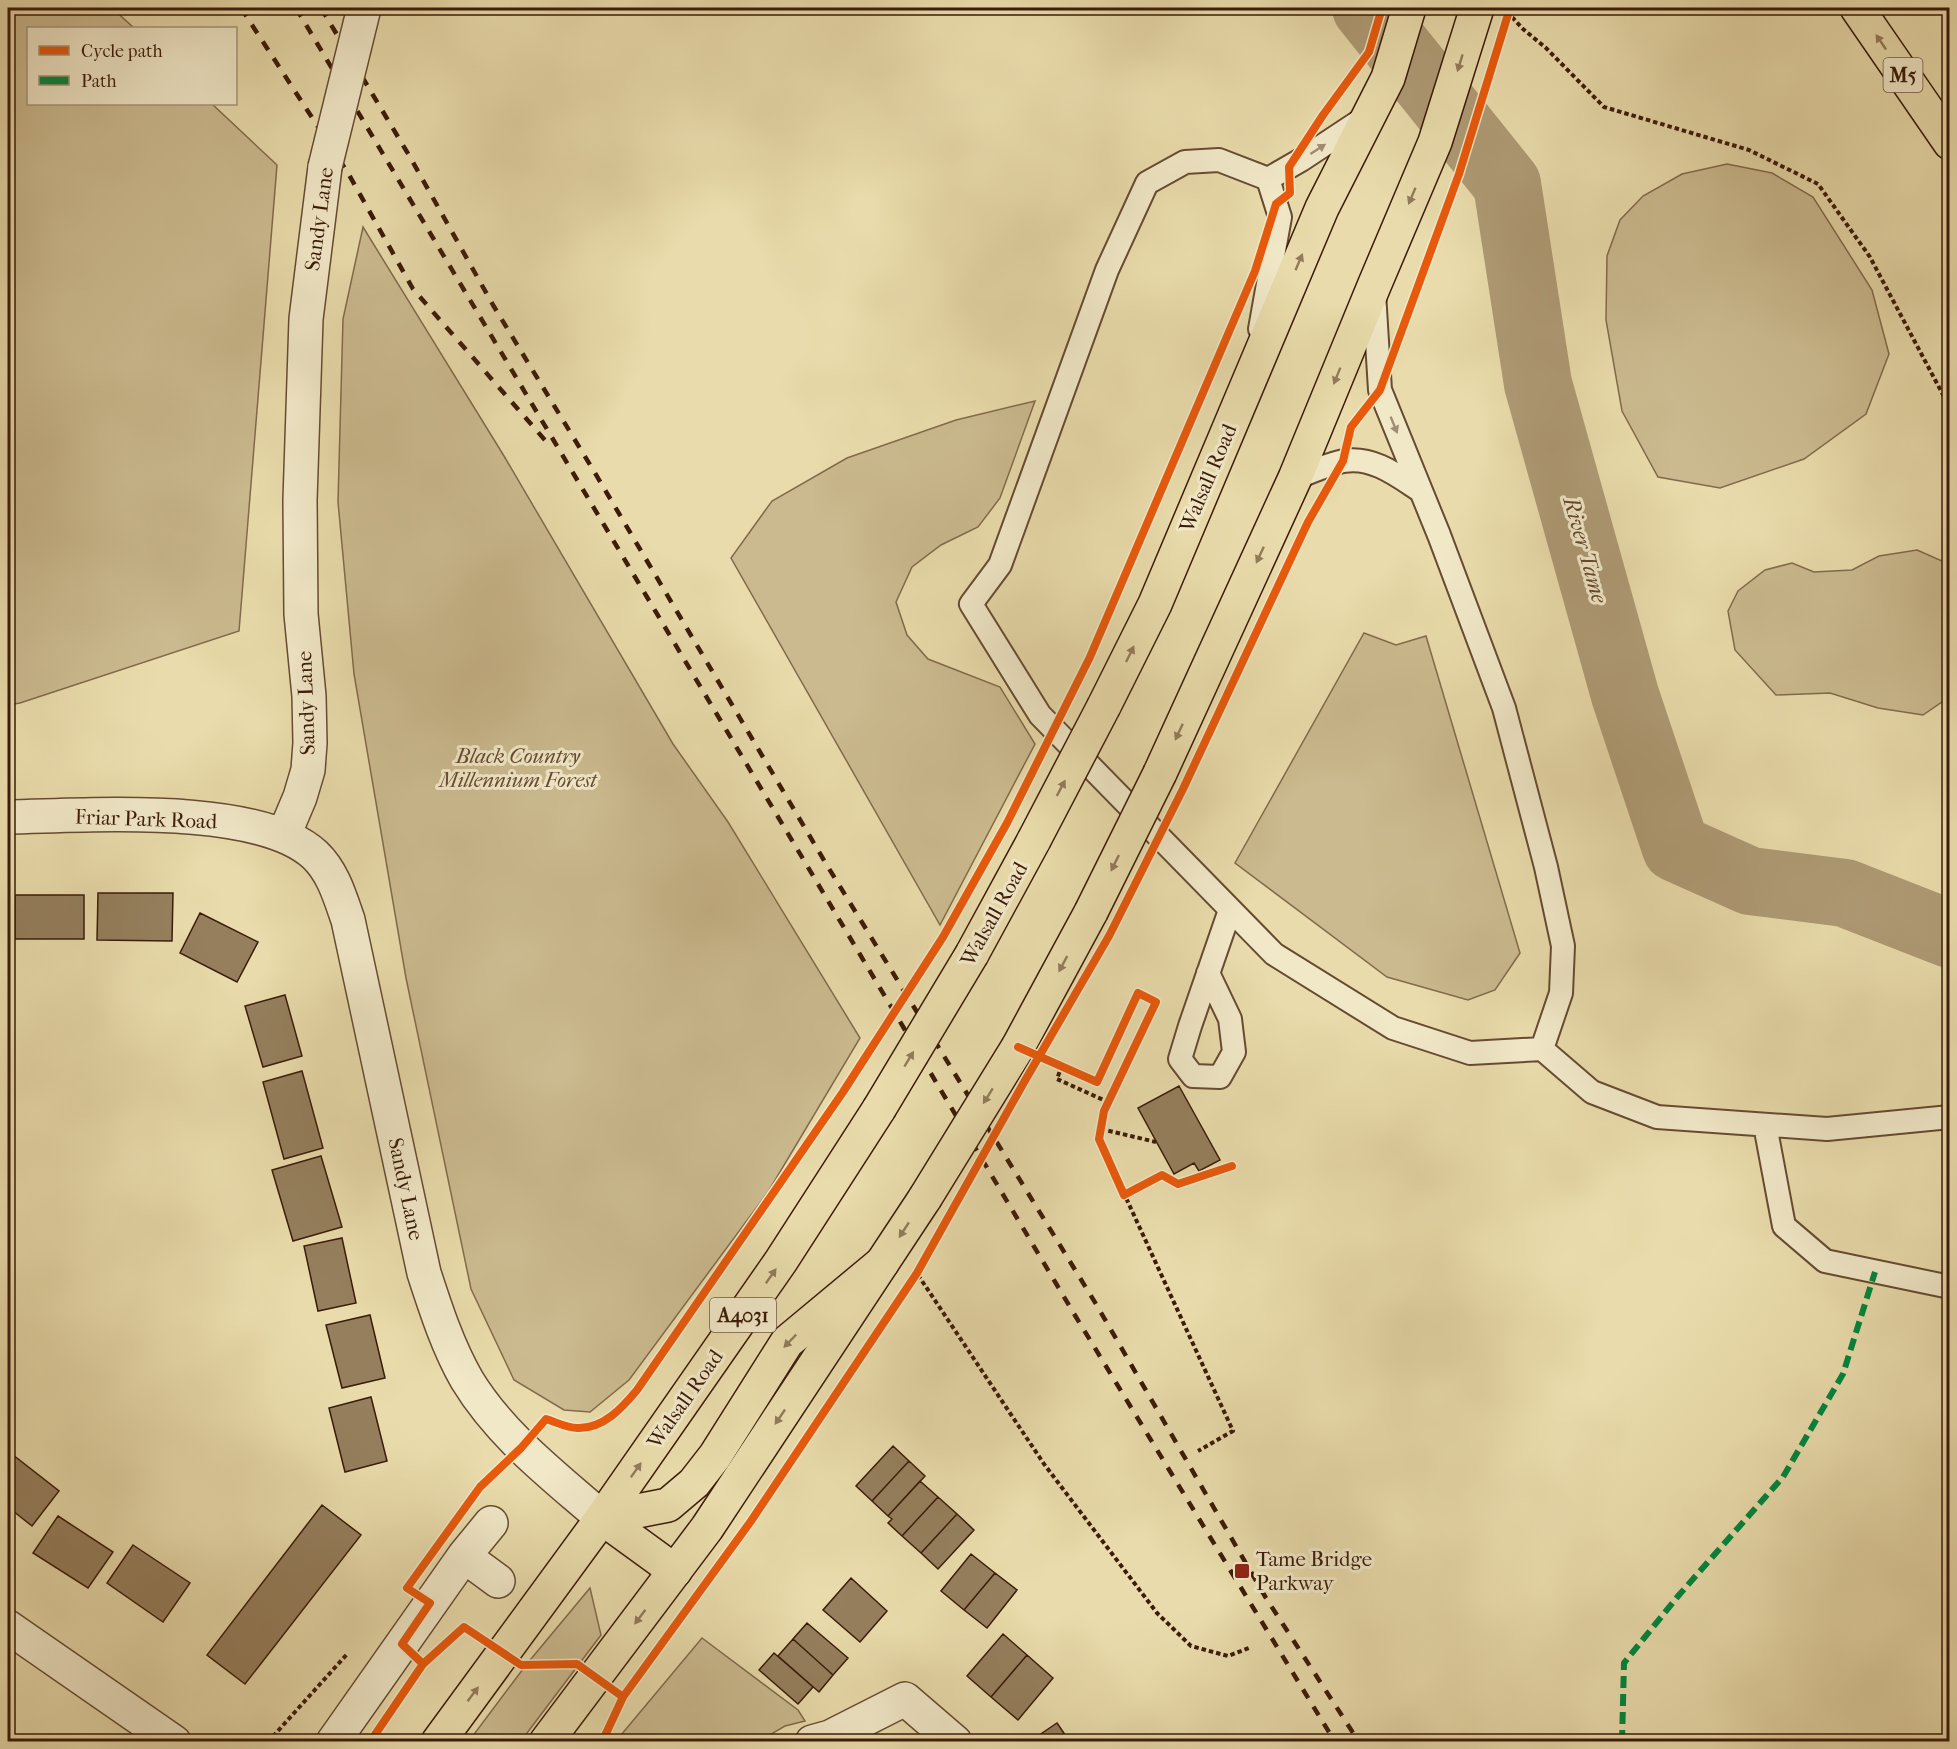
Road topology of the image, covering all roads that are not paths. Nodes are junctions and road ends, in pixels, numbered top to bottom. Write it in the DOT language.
graph roads {
  1 [pos="364,8"];
  2 [pos="1409,8"];
  3 [pos="1857,8"];
  4 [pos="1501,12"];
  5 [pos="1369,116"];
  6 [pos="1950,143"];
  7 [pos="1268,179"];
  8 [pos="1374,286"];
  9 [pos="1253,372"];
  10 [pos="1295,478"];
  11 [pos="1421,491"];
  12 [pos="8,817"];
  13 [pos="284,835"];
  14 [pos="1230,910"];
  15 [pos="1208,973"];
  16 [pos="1542,1049"];
  17 [pos="1950,1117"];
  18 [pos="1766,1125"];
  19 [pos="882,1263"];
  20 [pos="1950,1287"];
  21 [pos="602,1518"];
  22 [pos="491,1523"];
  23 [pos="464,1556"];
  24 [pos="675,1571"];
  25 [pos="498,1581"];
  26 [pos="8,1627"];
  27 [pos="174,1742"];
  28 [pos="333,1742"];
  29 [pos="438,1742"];
  30 [pos="546,1742"];
  31 [pos="812,1742"];
  32 [pos="955,1742"];
  1 -- 13 [label="street, Sandy Lane, bridge"];
  2 -- 5 [label="main road, Walsall Road / A4031"];
  6 -- 3 [label="main road, M5, one-way"];
  4 -- 8 [label="main road, one-way"];
  7 -- 5 [label="lane, one-way"];
  9 -- 5 [label="main road, Walsall Road / A4031, one-way"];
  7 -- 9 [label="lane"];
  7 -- 14 [label="lane"];
  8 -- 10 [label="main road, one-way"];
  8 -- 11 [label="lane, one-way"];
  21 -- 9 [label="main road, Walsall Road / A4031, one-way, bridge"];
  10 -- 11 [label="lane"];
  10 -- 19 [label="main road, one-way, bridge"];
  11 -- 16 [label="lane"];
  12 -- 13 [label="street, Friar Park Road"];
  13 -- 21 [label="street, Sandy Lane"];
  14 -- 15 [label="lane"];
  14 -- 16 [label="lane"];
  16 -- 18 [label="lane"];
  17 -- 18 [label="lane"];
  18 -- 20 [label="lane"];
  19 -- 21 [label="main road, one-way"];
  19 -- 24 [label="main road, one-way"];
  21 -- 24 [label="main road"];
  29 -- 21 [label="main road, Walsall Road / A4031, one-way"];
  22 -- 23 [label="street"];
  23 -- 25 [label="street"];
  23 -- 28 [label="street"];
  24 -- 30 [label="main road, one-way"];
  26 -- 27 [label="street"];
  31 -- 32 [label="street"];
}
